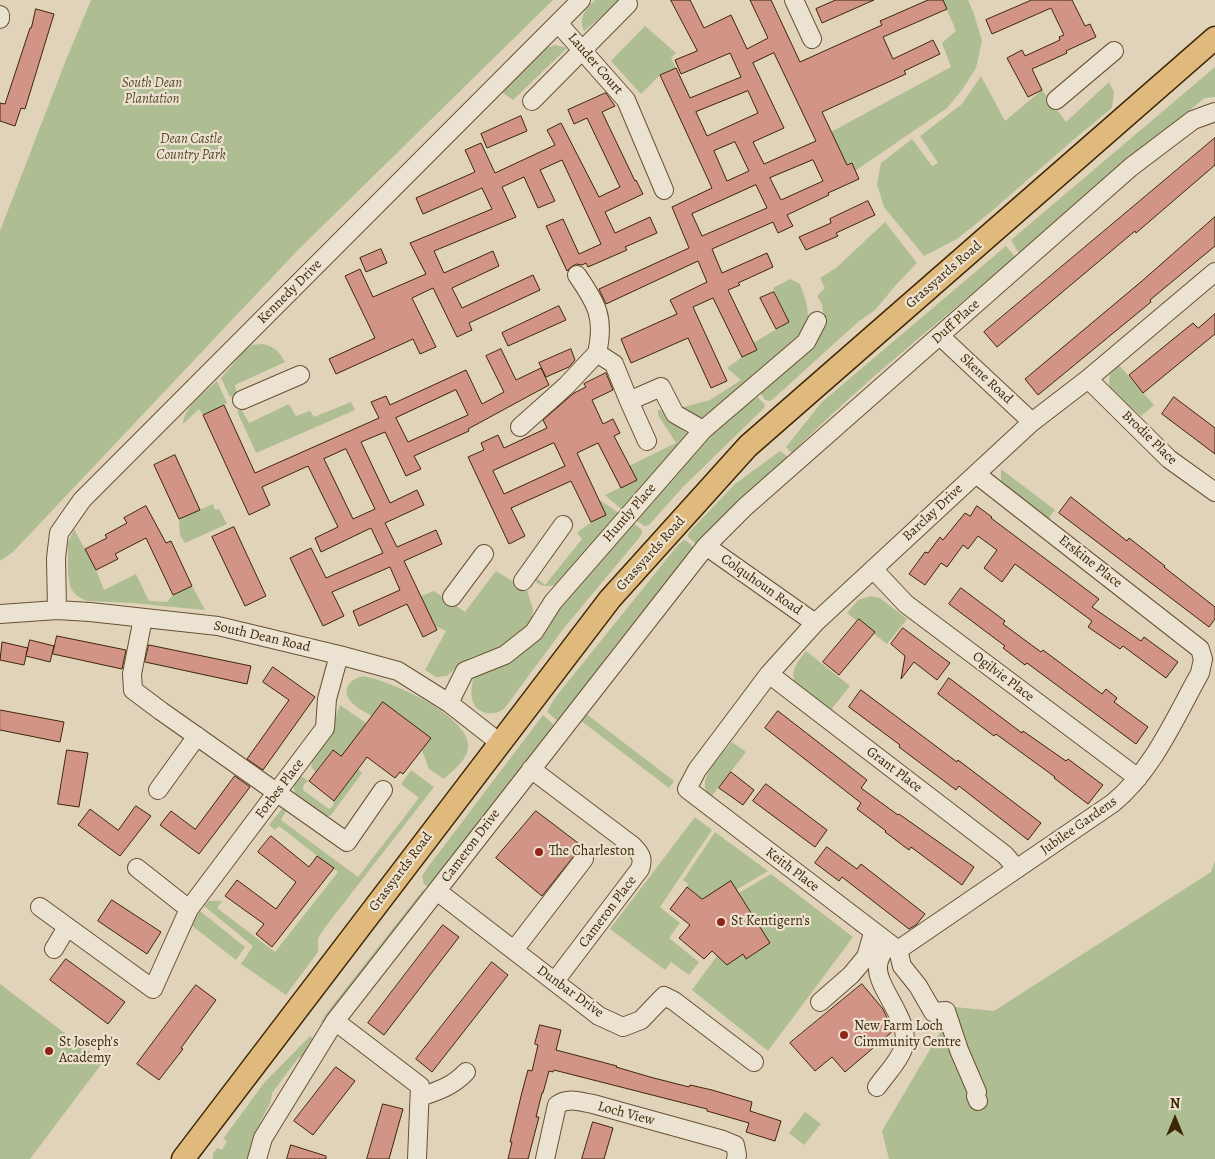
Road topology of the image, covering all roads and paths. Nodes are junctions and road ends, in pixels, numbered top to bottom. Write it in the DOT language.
graph roads {
  1 [pos="581,0"];
  2 [pos="794,0"];
  3 [pos="628,4"];
  4 [pos="558,23"];
  5 [pos="1215,38"];
  6 [pos="812,39"];
  7 [pos="583,51"];
  8 [pos="1114,51"];
  9 [pos="1056,100"];
  10 [pos="532,101"];
  11 [pos="1215,112"];
  12 [pos="664,190"];
  13 [pos="1215,272"];
  14 [pos="577,275"];
  15 [pos="817,320"];
  16 [pos="940,336"];
  17 [pos="597,353"];
  18 [pos="300,375"];
  19 [pos="1088,379"];
  20 [pos="242,400"];
  21 [pos="629,402"];
  22 [pos="1032,422"];
  23 [pos="520,427"];
  24 [pos="703,430"];
  25 [pos="647,441"];
  26 [pos="976,474"];
  27 [pos="1215,492"];
  28 [pos="563,525"];
  29 [pos="706,546"];
  30 [pos="484,554"];
  31 [pos="873,569"];
  32 [pos="523,581"];
  33 [pos="452,597"];
  34 [pos="57,610"];
  35 [pos="0,614"];
  36 [pos="143,618"];
  37 [pos="815,623"];
  38 [pos="1202,652"];
  39 [pos="339,655"];
  40 [pos="769,674"];
  41 [pos="449,703"];
  42 [pos="197,736"];
  43 [pos="500,743"];
  44 [pos="531,769"];
  45 [pos="1138,778"];
  46 [pos="158,790"];
  47 [pos="383,790"];
  48 [pos="687,790"];
  49 [pos="278,792"];
  50 [pos="584,859"];
  51 [pos="137,868"];
  52 [pos="1017,869"];
  53 [pos="437,891"];
  54 [pos="40,907"];
  55 [pos="189,909"];
  56 [pos="67,927"];
  57 [pos="873,933"];
  58 [pos="893,947"];
  59 [pos="54,949"];
  60 [pos="514,950"];
  61 [pos="555,982"];
  62 [pos="820,1002"];
  63 [pos="335,1021"];
  64 [pos="754,1062"];
  65 [pos="466,1072"];
  66 [pos="877,1087"];
  67 [pos="420,1097"];
  68 [pos="978,1101"];
  69 [pos="185,1158"];
  70 [pos="257,1159"];
  71 [pos="417,1159"];
  72 [pos="545,1159"];
  73 [pos="736,1159"];
  1 -- 4 [label="street, Kennedy Drive"];
  2 -- 6 [label="street"];
  3 -- 7 [label="street"];
  4 -- 7 [label="street, Lauder Court"];
  4 -- 34 [label="street, Kennedy Drive"];
  5 -- 43 [label="main road, Grassyards Road"];
  7 -- 10 [label="street"];
  7 -- 12 [label="street, Lauder Court"];
  8 -- 9 [label="street"];
  11 -- 16 [label="street, Duff Place"];
  13 -- 19 [label="street, Barclay Drive"];
  14 -- 17 [label="street"];
  15 -- 24 [label="street, Huntly Place"];
  16 -- 22 [label="street, Skene Road"];
  16 -- 29 [label="street, Duff Place"];
  17 -- 21 [label="street"];
  17 -- 23 [label="street"];
  18 -- 20 [label="street"];
  19 -- 22 [label="street, Barclay Drive"];
  19 -- 27 [label="street, Brodie Place"];
  21 -- 24 [label="street"];
  21 -- 25 [label="street"];
  22 -- 26 [label="street, Barclay Drive"];
  24 -- 41 [label="street, Huntly Place"];
  26 -- 31 [label="street, Barclay Drive"];
  26 -- 38 [label="street, Erskine Place"];
  28 -- 32 [label="street"];
  29 -- 37 [label="street, Colquhoun Road"];
  29 -- 44 [label="street, Cameron Drive"];
  30 -- 33 [label="street"];
  31 -- 37 [label="street, Barclay Drive"];
  31 -- 45 [label="street, Ogilvie Place"];
  34 -- 35 [label="street, South Dean Road"];
  34 -- 36 [label="street, South Dean Road"];
  36 -- 39 [label="street, South Dean Road"];
  36 -- 42 [label="street"];
  37 -- 40 [label="street, Barclay Drive"];
  38 -- 45 [label="street, Jubilee Gardens"];
  39 -- 41 [label="street, South Dean Road"];
  39 -- 49 [label="street, Forbes Place"];
  40 -- 48 [label="street, Barclay Drive"];
  40 -- 52 [label="street, Grant Place"];
  41 -- 43 [label="street, South Dean Road"];
  42 -- 46 [label="street"];
  42 -- 49 [label="street"];
  43 -- 69 [label="main road, Grassyards Road"];
  44 -- 53 [label="street, Cameron Drive"];
  44 -- 61 [label="street, Cameron Place"];
  45 -- 52 [label="street, Jubilee Gardens"];
  47 -- 49 [label="street"];
  48 -- 57 [label="street, Keith Place"];
  49 -- 55 [label="street, Forbes Place"];
  50 -- 60 [label="street"];
  51 -- 55 [label="street"];
  52 -- 58 [label="street, Jubilee Gardens"];
  53 -- 60 [label="street, Dunbar Drive"];
  53 -- 63 [label="street, Cameron Drive"];
  54 -- 56 [label="street, Forbes Place"];
  55 -- 56 [label="street, Forbes Place"];
  56 -- 59 [label="street"];
  57 -- 58 [label="street, Keith Place"];
  57 -- 62 [label="street"];
  58 -- 66 [label="street"];
  58 -- 68 [label="street"];
  60 -- 61 [label="street, Dunbar Drive"];
  61 -- 64 [label="street, Dunbar Drive"];
  63 -- 67 [label="street"];
  63 -- 70 [label="street, Cameron Drive"];
  65 -- 67 [label="street"];
  67 -- 71 [label="street"];
  72 -- 73 [label="street, Loch View"];
}
